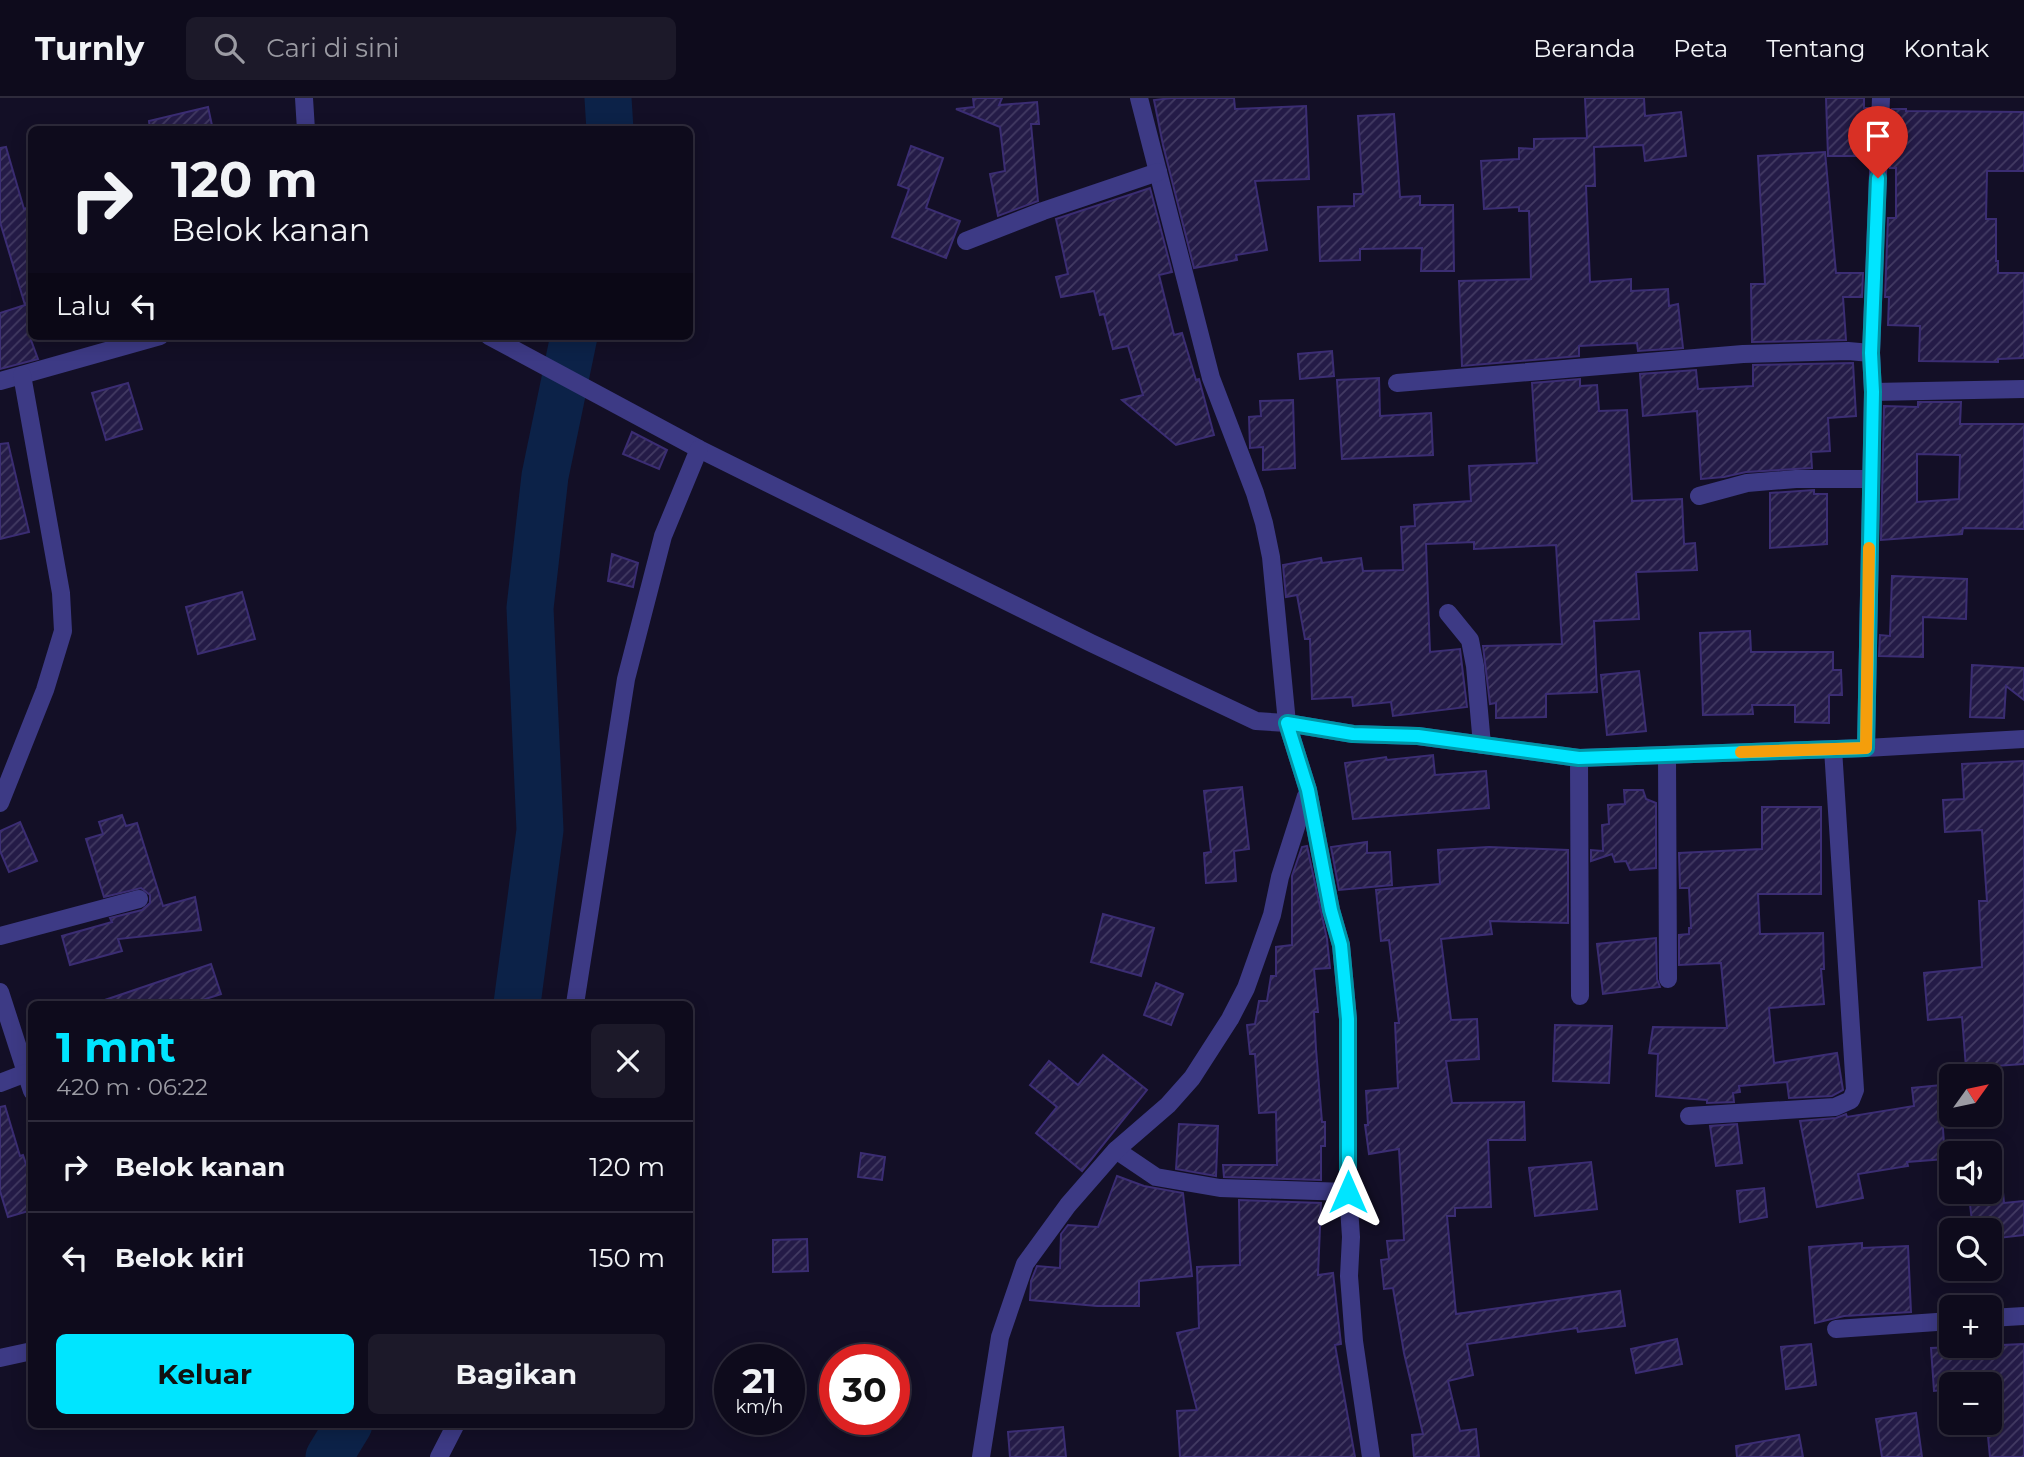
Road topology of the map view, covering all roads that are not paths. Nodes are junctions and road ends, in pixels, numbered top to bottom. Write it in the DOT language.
graph roads {
  1 [pos="304,98"];
  2 [pos="1139,98"];
  3 [pos="1881,98"];
  4 [pos="306,126"];
  5 [pos="1158,173"];
  6 [pos="966,241"];
  7 [pos="129,340"];
  8 [pos="496,340"];
  9 [pos="1871,353"];
  10 [pos="22,375"];
  11 [pos="0,381"];
  12 [pos="1397,383"];
  13 [pos="2024,389"];
  14 [pos="1873,392"];
  15 [pos="691,445"];
  16 [pos="1871,479"];
  17 [pos="1699,496"];
  18 [pos="1448,613"];
  19 [pos="1287,723"];
  20 [pos="2024,739"];
  21 [pos="1482,745"];
  22 [pos="1866,748"];
  23 [pos="1833,749"];
  24 [pos="1667,755"];
  25 [pos="1579,758"];
  26 [pos="1308,790"];
  27 [pos="0,803"];
  28 [pos="138,899"];
  29 [pos="0,936"];
  30 [pos="1668,979"];
  31 [pos="0,992"];
  32 [pos="1580,996"];
  33 [pos="575,1001"];
  34 [pos="26,1073"];
  35 [pos="28,1079"];
  36 [pos="0,1083"];
  37 [pos="1689,1116"];
  38 [pos="1116,1150"];
  39 [pos="1348,1192"];
  40 [pos="2024,1316"];
  41 [pos="2002,1317"];
  42 [pos="1939,1322"];
  43 [pos="1836,1329"];
  44 [pos="28,1352"];
  45 [pos="0,1358"];
  46 [pos="454,1428"];
  47 [pos="439,1457"];
  48 [pos="981,1457"];
  49 [pos="1371,1457"];
  1 -- 4 [label="street"];
  2 -- 5 [label="street"];
  3 -- 9 [label="street"];
  5 -- 6 [label="street"];
  5 -- 19 [label="street"];
  7 -- 10 [label="street"];
  8 -- 15 [label="street"];
  9 -- 12 [label="street"];
  9 -- 14 [label="street"];
  10 -- 11 [label="street"];
  10 -- 27 [label="street"];
  13 -- 14 [label="street"];
  14 -- 16 [label="street"];
  15 -- 19 [label="street"];
  15 -- 33 [label="street"];
  16 -- 17 [label="street"];
  16 -- 22 [label="street"];
  18 -- 21 [label="street"];
  19 -- 21 [label="street"];
  19 -- 26 [label="street"];
  20 -- 22 [label="street"];
  21 -- 25 [label="street"];
  22 -- 23 [label="street"];
  23 -- 24 [label="street"];
  23 -- 37 [label="street"];
  24 -- 25 [label="street"];
  24 -- 30 [label="street"];
  25 -- 32 [label="street"];
  26 -- 38 [label="street"];
  26 -- 39 [label="street"];
  28 -- 29 [label="street"];
  31 -- 34 [label="street"];
  34 -- 35 [label="street"];
  34 -- 36 [label="street"];
  38 -- 39 [label="street"];
  38 -- 48 [label="street"];
  39 -- 49 [label="street"];
  40 -- 41 [label="street"];
  42 -- 43 [label="street"];
  44 -- 45 [label="street"];
  46 -- 47 [label="street"];
}
